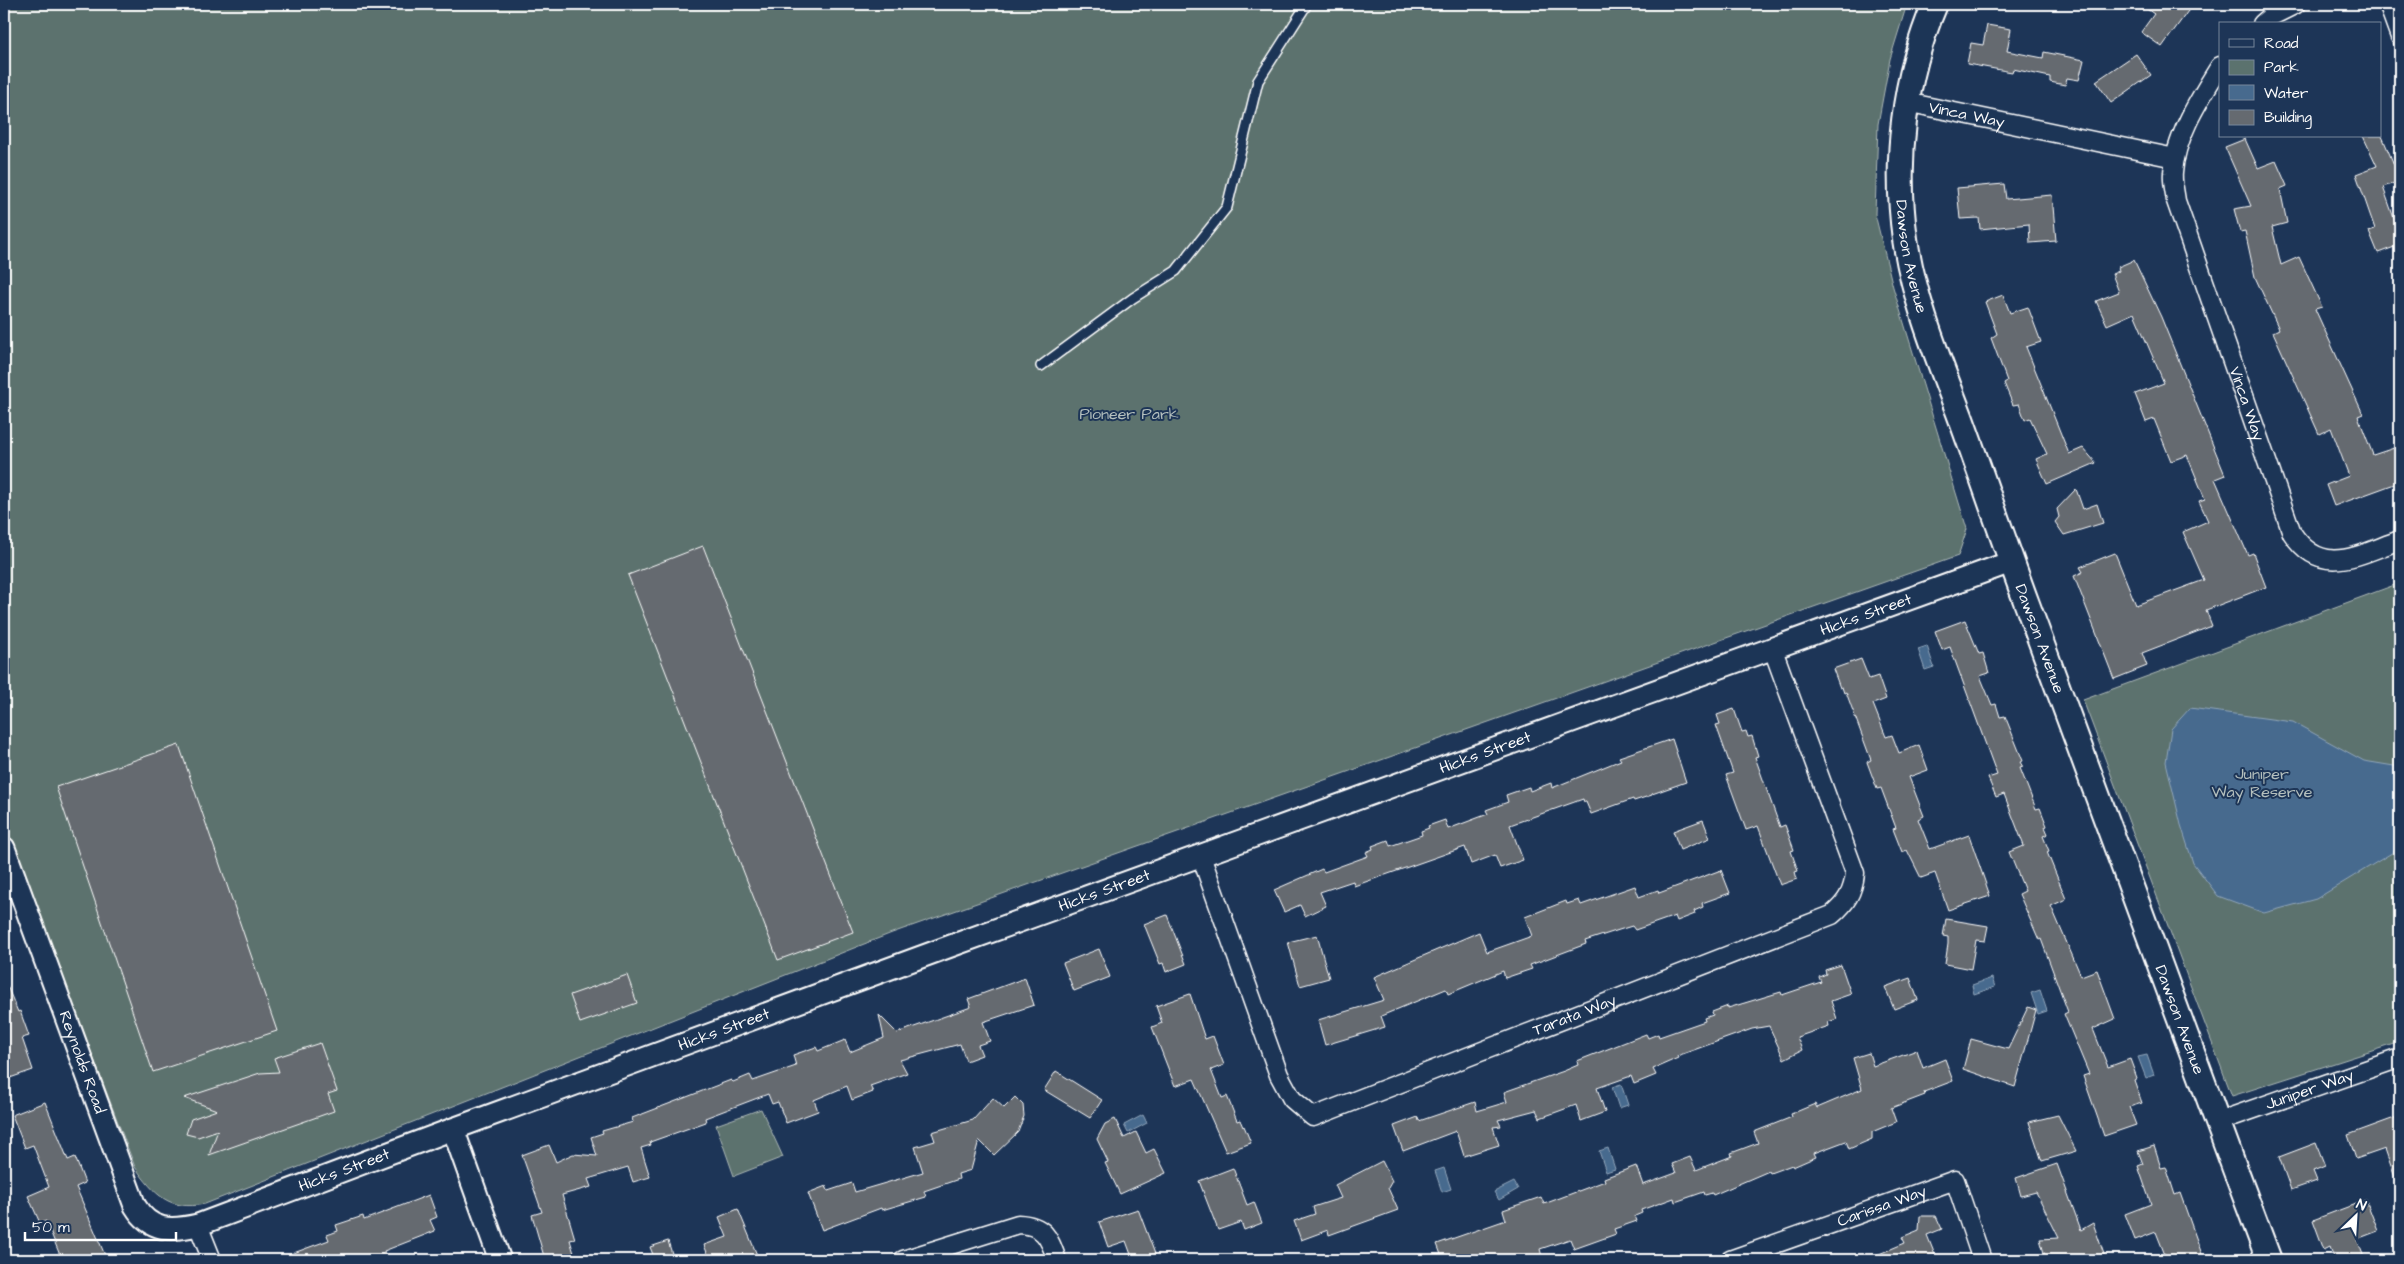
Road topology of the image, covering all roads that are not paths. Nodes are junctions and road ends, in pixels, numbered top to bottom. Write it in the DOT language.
graph roads {
  1 [pos="1307,4"];
  2 [pos="1935,4"];
  3 [pos="2296,4"];
  4 [pos="2388,4"];
  5 [pos="2264,22"];
  6 [pos="2400,36"];
  7 [pos="2219,68"];
  8 [pos="1906,102"];
  9 [pos="2175,158"];
  10 [pos="1041,366"];
  11 [pos="2400,540"];
  12 [pos="2011,562"];
  13 [pos="1772,647"];
  14 [pos="4,848"];
  15 [pos="1202,856"];
  16 [pos="2400,1058"];
  17 [pos="2217,1122"];
  18 [pos="453,1129"];
  19 [pos="198,1226"];
  20 [pos="212,1260"];
  21 [pos="500,1260"];
  22 [pos="903,1260"];
  23 [pos="1057,1260"];
  24 [pos="1730,1260"];
  25 [pos="1982,1260"];
  26 [pos="2269,1260"];
  1 -- 10 [label="lane"];
  2 -- 8 [label="main road, Dawson Avenue"];
  3 -- 5 [label="street"];
  4 -- 6 [label="street"];
  7 -- 9 [label="street, Vinca Way"];
  8 -- 9 [label="street, Vinca Way"];
  8 -- 12 [label="main road, Dawson Avenue"];
  9 -- 11 [label="street, Vinca Way"];
  12 -- 13 [label="street, Hicks Street"];
  12 -- 17 [label="main road, Dawson Avenue"];
  13 -- 15 [label="street, Hicks Street"];
  13 -- 15 [label="street, Tarata Way"];
  14 -- 19 [label="street, Reynolds Road"];
  15 -- 18 [label="street, Hicks Street"];
  16 -- 17 [label="street, Juniper Way"];
  17 -- 26 [label="main road, Dawson Avenue"];
  18 -- 19 [label="street, Hicks Street"];
  18 -- 21 [label="street"];
  19 -- 20 [label="street"];
  22 -- 23 [label="street"];
  24 -- 25 [label="street, Carissa Way"];
}
